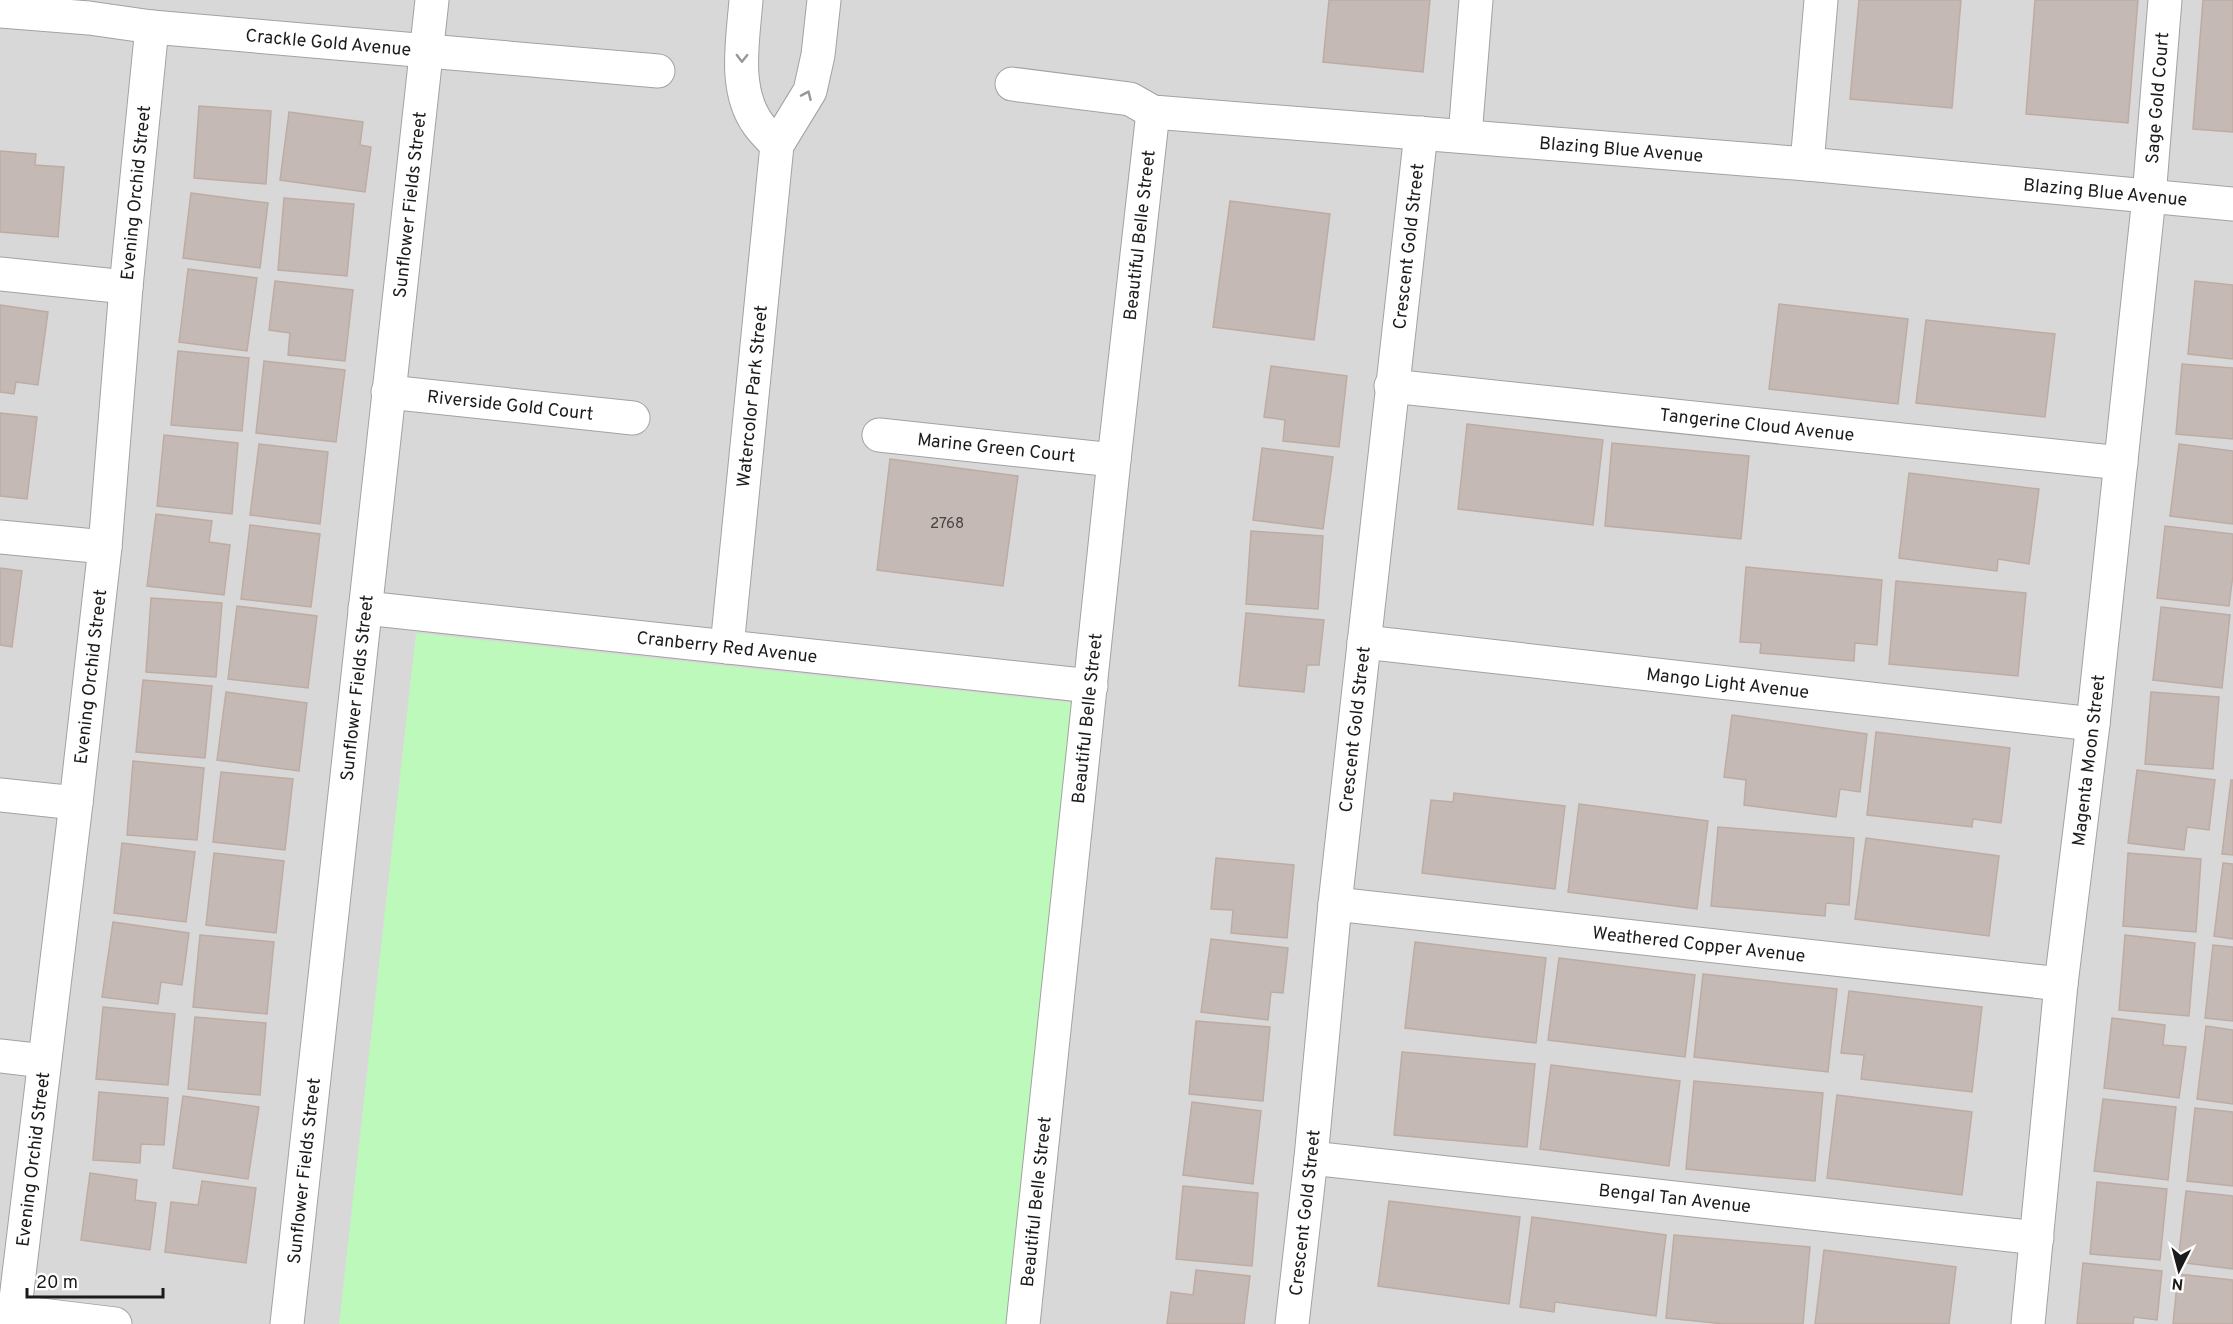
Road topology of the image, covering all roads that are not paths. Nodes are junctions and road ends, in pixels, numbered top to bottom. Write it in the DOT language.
graph roads {
  1 [pos="432,0"];
  2 [pos="746,0"];
  3 [pos="824,0"];
  4 [pos="1476,0"];
  5 [pos="1821,0"];
  6 [pos="2165,0"];
  7 [pos="90,9"];
  8 [pos="0,11"];
  9 [pos="152,27"];
  10 [pos="428,50"];
  11 [pos="658,71"];
  12 [pos="1012,84"];
  13 [pos="1153,112"];
  14 [pos="1421,133"];
  15 [pos="1465,136"];
  16 [pos="777,145"];
  17 [pos="1807,164"];
  18 [pos="2149,197"];
  19 [pos="2233,204"];
  20 [pos="0,274"];
  21 [pos="126,287"];
  22 [pos="1391,386"];
  23 [pos="388,392"];
  24 [pos="633,418"];
  25 [pos="879,435"];
  26 [pos="1114,460"];
  27 [pos="2121,463"];
  28 [pos="0,537"];
  29 [pos="105,547"];
  30 [pos="365,608"];
  31 [pos="1364,642"];
  32 [pos="727,647"];
  33 [pos="1091,686"];
  34 [pos="2092,724"];
  35 [pos="0,795"];
  36 [pos="76,803"];
  37 [pos="1335,904"];
  38 [pos="2061,984"];
  39 [pos="0,1056"];
  40 [pos="44,1061"];
  41 [pos="1311,1158"];
  42 [pos="2037,1238"];
  43 [pos="9,1315"];
  44 [pos="115,1324"];
  45 [pos="287,1324"];
  46 [pos="1023,1324"];
  47 [pos="1292,1324"];
  48 [pos="2028,1324"];
  1 -- 10 [label="street, Sunflower Fields Street"];
  2 -- 16 [label="street, one-way"];
  16 -- 3 [label="street, Watercolor Park Street, one-way"];
  4 -- 15 [label="street"];
  5 -- 17 [label="street"];
  6 -- 18 [label="street, Sage Gold Court"];
  7 -- 8 [label="street, Crackle Gold Avenue"];
  7 -- 9 [label="street, Crackle Gold Avenue"];
  9 -- 10 [label="street, Crackle Gold Avenue"];
  9 -- 21 [label="street, Evening Orchid Street"];
  10 -- 11 [label="street, Crackle Gold Avenue"];
  10 -- 23 [label="street, Sunflower Fields Street"];
  12 -- 13 [label="street, Blazing Blue Avenue"];
  13 -- 14 [label="street, Blazing Blue Avenue"];
  13 -- 26 [label="street, Beautiful Belle Street"];
  14 -- 15 [label="street, Blazing Blue Avenue"];
  14 -- 22 [label="street, Crescent Gold Street"];
  15 -- 17 [label="street, Blazing Blue Avenue"];
  16 -- 32 [label="street, Watercolor Park Street"];
  17 -- 18 [label="street, Blazing Blue Avenue"];
  18 -- 19 [label="street, Blazing Blue Avenue"];
  18 -- 27 [label="street, Magenta Moon Street"];
  20 -- 21 [label="street"];
  21 -- 29 [label="street, Evening Orchid Street"];
  22 -- 27 [label="street, Tangerine Cloud Avenue"];
  22 -- 31 [label="street, Crescent Gold Street"];
  23 -- 24 [label="street, Riverside Gold Court"];
  23 -- 30 [label="street, Sunflower Fields Street"];
  25 -- 26 [label="street, Marine Green Court"];
  26 -- 33 [label="street, Beautiful Belle Street"];
  27 -- 34 [label="street, Magenta Moon Street"];
  28 -- 29 [label="street"];
  29 -- 36 [label="street, Evening Orchid Street"];
  30 -- 32 [label="street, Cranberry Red Avenue"];
  30 -- 45 [label="street, Sunflower Fields Street"];
  31 -- 34 [label="street, Mango Light Avenue"];
  31 -- 37 [label="street, Crescent Gold Street"];
  32 -- 33 [label="street, Cranberry Red Avenue"];
  33 -- 46 [label="street, Beautiful Belle Street"];
  34 -- 38 [label="street, Magenta Moon Street"];
  35 -- 36 [label="street"];
  36 -- 40 [label="street, Evening Orchid Street"];
  37 -- 38 [label="street, Weathered Copper Avenue"];
  37 -- 41 [label="street, Crescent Gold Street"];
  38 -- 42 [label="street, Magenta Moon Street"];
  39 -- 40 [label="street"];
  40 -- 43 [label="street, Evening Orchid Street"];
  41 -- 42 [label="street, Bengal Tan Avenue"];
  41 -- 47 [label="street, Crescent Gold Street"];
  42 -- 48 [label="street, Magenta Moon Street"];
  43 -- 44 [label="street"];
}
